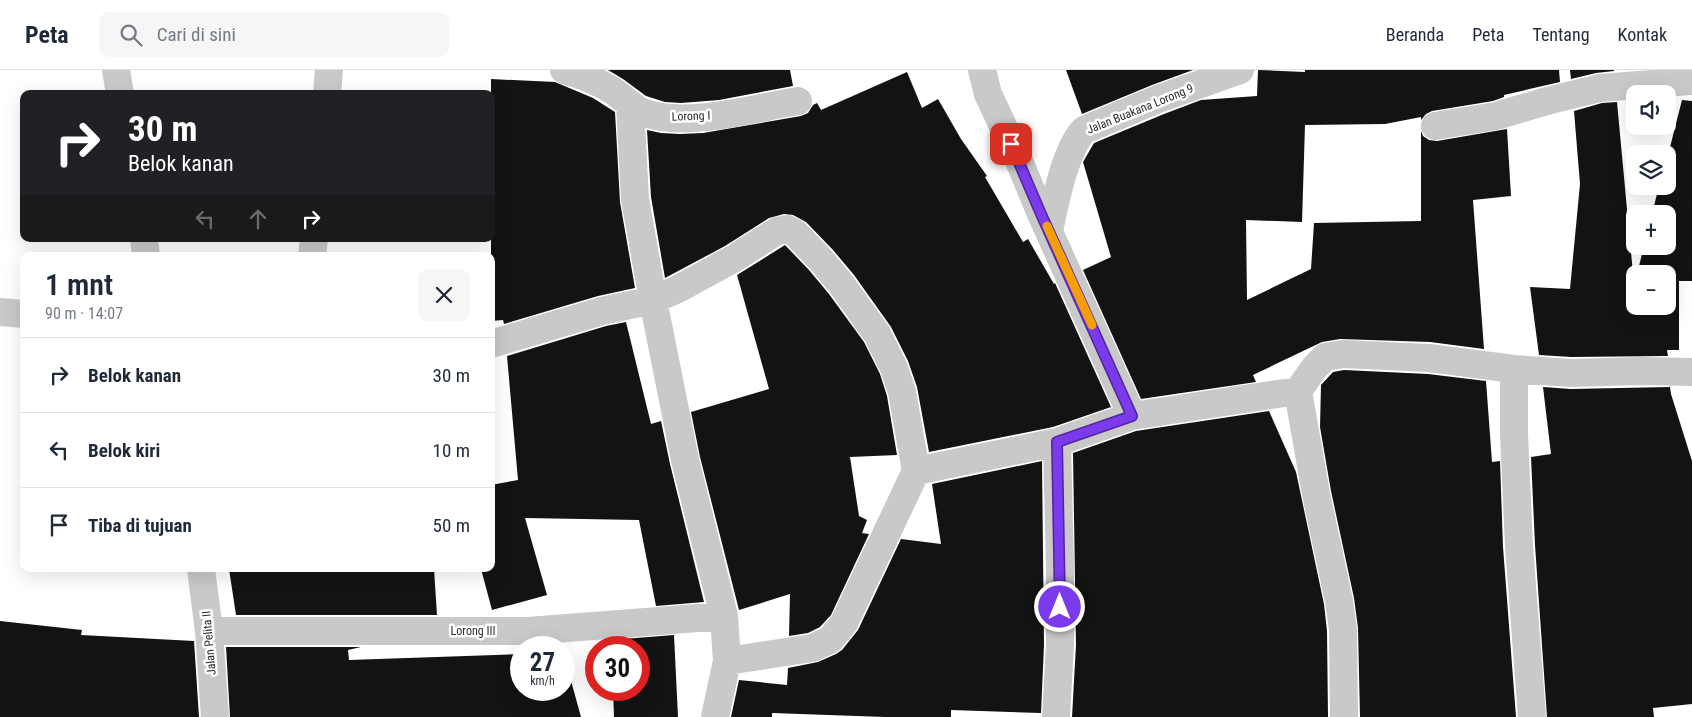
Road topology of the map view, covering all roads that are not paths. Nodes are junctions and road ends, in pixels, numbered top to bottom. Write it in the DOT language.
graph roads {
  1 [pos="116,70"];
  2 [pos="329,70"];
  3 [pos="564,70"];
  4 [pos="982,70"];
  5 [pos="1240,70"];
  6 [pos="1692,81"];
  7 [pos="119,90"];
  8 [pos="327,90"];
  9 [pos="798,101"];
  10 [pos="630,104"];
  11 [pos="1435,126"];
  12 [pos="1049,231"];
  13 [pos="653,300"];
  14 [pos="0,312"];
  15 [pos="20,314"];
  16 [pos="495,343"];
  17 [pos="1514,369"];
  18 [pos="1692,372"];
  19 [pos="1298,391"];
  20 [pos="1132,416"];
  21 [pos="1057,442"];
  22 [pos="916,471"];
  23 [pos="201,572"];
  24 [pos="724,616"];
  25 [pos="208,631"];
  26 [pos="727,662"];
  27 [pos="215,717"];
  28 [pos="715,717"];
  29 [pos="1056,717"];
  30 [pos="1344,717"];
  31 [pos="1532,717"];
  1 -- 7 [label="street"];
  2 -- 8 [label="street"];
  3 -- 10 [label="street, Lorong I"];
  4 -- 12 [label="street"];
  5 -- 12 [label="street, Jalan Buakana Lorong 9"];
  6 -- 11 [label="street"];
  9 -- 10 [label="street, Lorong I"];
  10 -- 13 [label="street"];
  12 -- 20 [label="street"];
  13 -- 16 [label="street"];
  13 -- 22 [label="street"];
  13 -- 24 [label="street"];
  14 -- 15 [label="street"];
  17 -- 18 [label="street"];
  17 -- 19 [label="street"];
  17 -- 31 [label="street"];
  19 -- 20 [label="street"];
  19 -- 30 [label="street"];
  20 -- 21 [label="street"];
  21 -- 22 [label="street"];
  21 -- 29 [label="street"];
  22 -- 26 [label="street"];
  23 -- 25 [label="street, Jalan Pelita II"];
  24 -- 25 [label="street, Lorong III"];
  24 -- 26 [label="street"];
  25 -- 27 [label="street, Jalan Pelita II"];
  26 -- 28 [label="street"];
}
